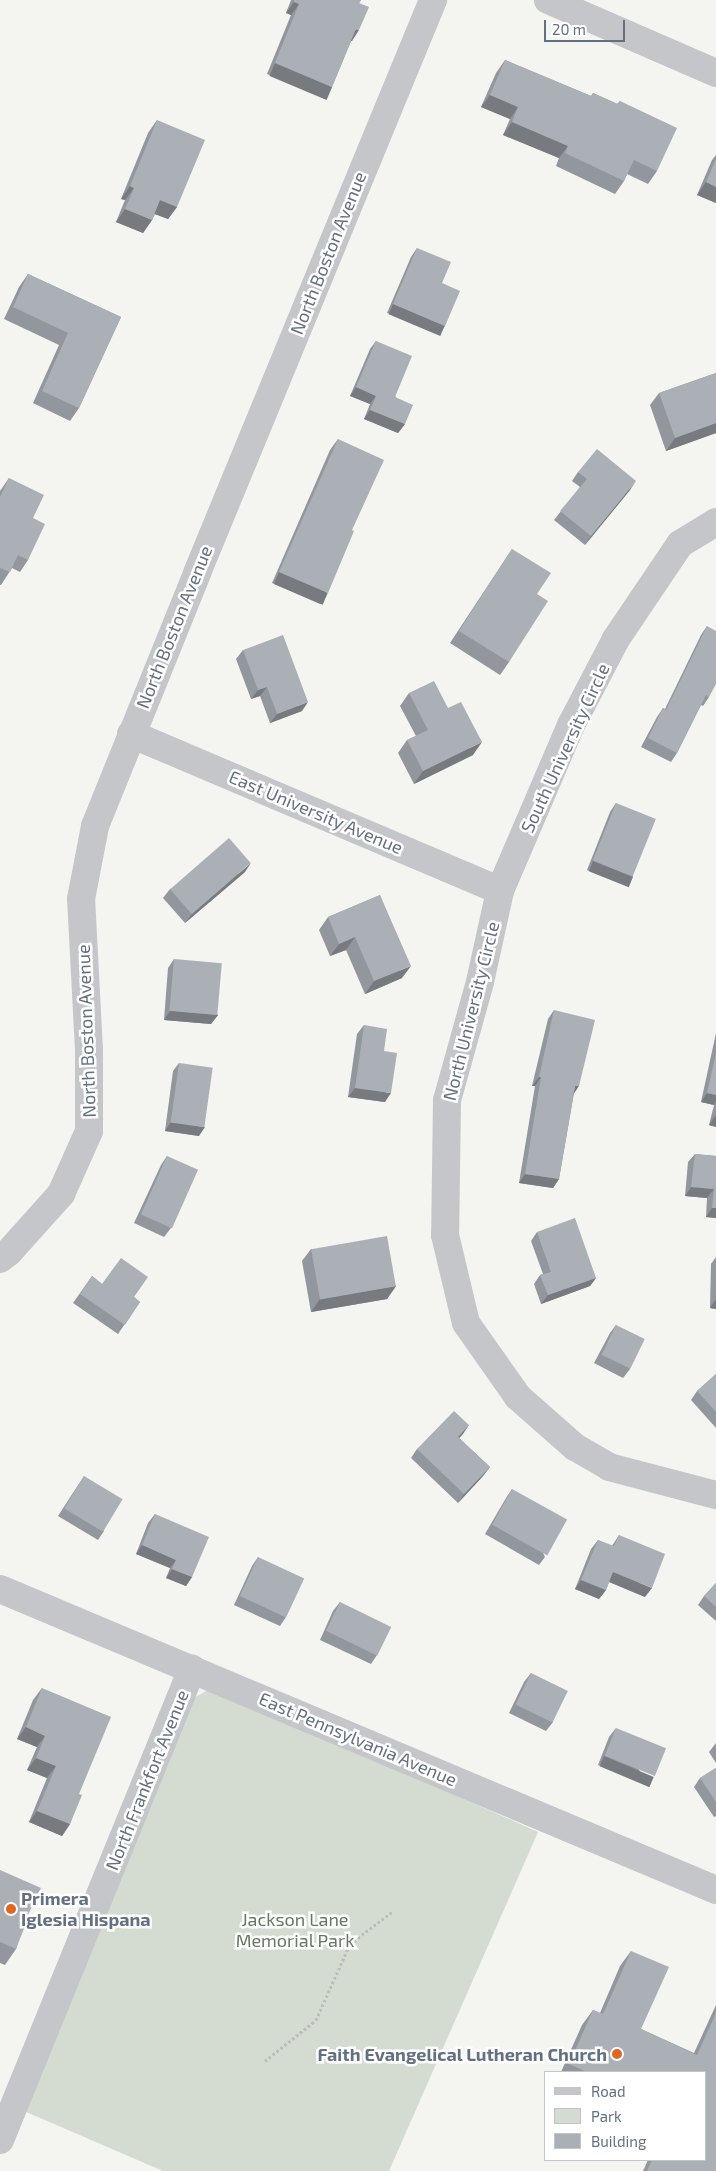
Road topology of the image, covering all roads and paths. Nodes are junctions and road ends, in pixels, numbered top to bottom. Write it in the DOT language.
graph roads {
  1 [pos="433,0"];
  2 [pos="548,0"];
  3 [pos="716,73"];
  4 [pos="716,522"];
  5 [pos="131,734"];
  6 [pos="500,891"];
  7 [pos="0,1259"];
  8 [pos="716,1495"];
  9 [pos="0,1589"];
  10 [pos="192,1669"];
  11 [pos="716,1890"];
  12 [pos="392,1912"];
  13 [pos="265,2061"];
  14 [pos="0,2140"];
  1 -- 5 [label="street, North Boston Avenue"];
  2 -- 3 [label="street"];
  4 -- 6 [label="street, South University Circle"];
  5 -- 6 [label="street, East University Avenue"];
  5 -- 7 [label="street, North Boston Avenue"];
  6 -- 8 [label="street, North University Circle"];
  9 -- 10 [label="street, East Pennsylvania Avenue"];
  10 -- 11 [label="street, East Pennsylvania Avenue"];
  10 -- 14 [label="street, North Frankfort Avenue"];
  12 -- 13 [label="path"];
}
